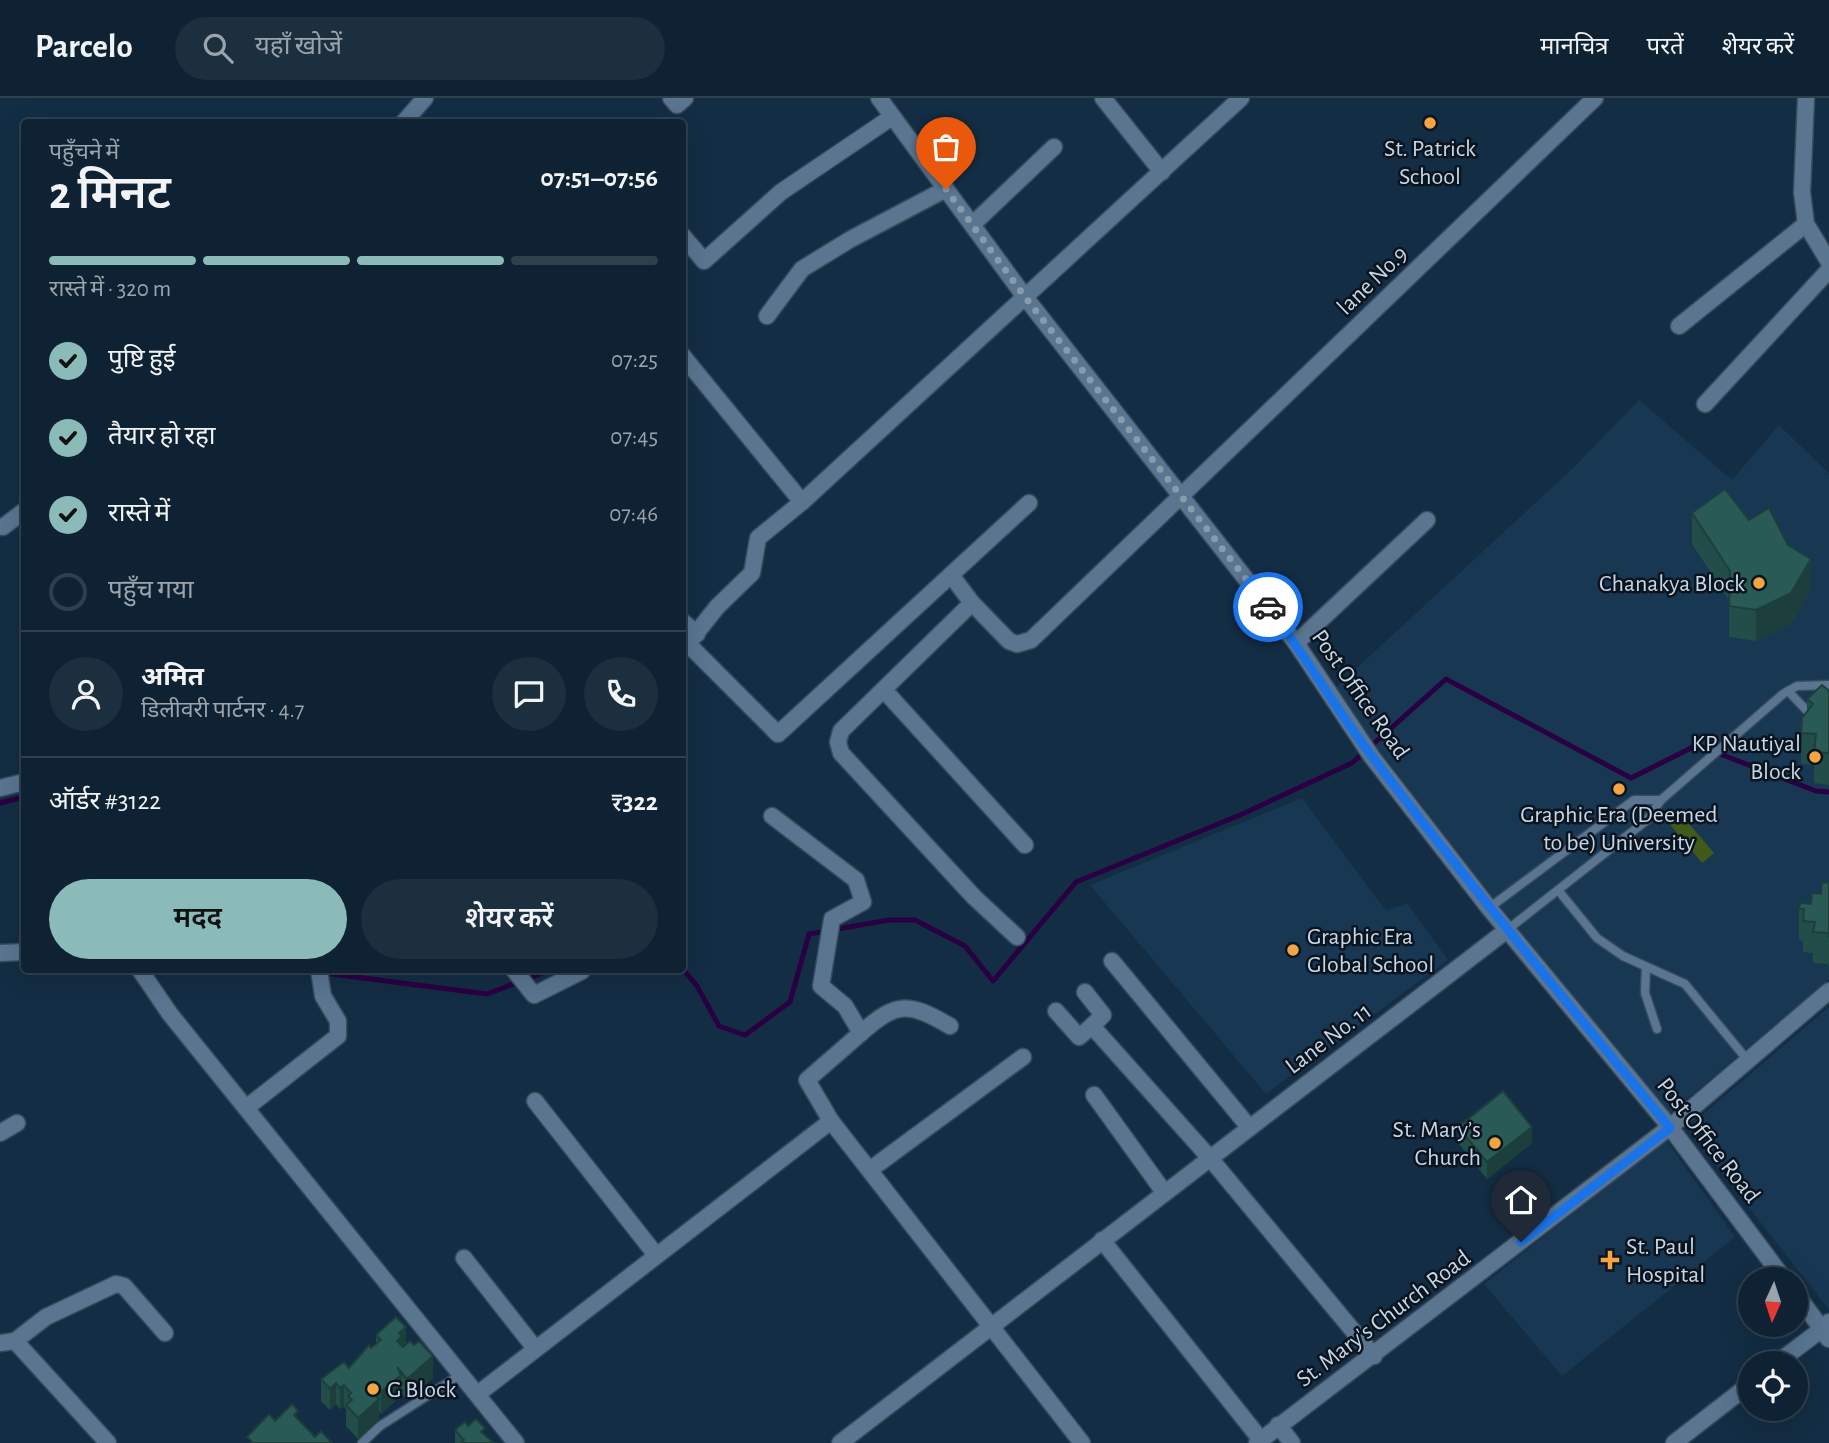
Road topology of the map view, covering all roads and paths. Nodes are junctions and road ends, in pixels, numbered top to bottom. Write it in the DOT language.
graph roads {
  1 [pos="425,98"];
  2 [pos="671,98"];
  3 [pos="685,98"];
  4 [pos="879,98"];
  5 [pos="1103,98"];
  6 [pos="1241,98"];
  7 [pos="1595,98"];
  8 [pos="1805,98"];
  9 [pos="892,117"];
  10 [pos="407,119"];
  11 [pos="1055,147"];
  12 [pos="1162,172"];
  13 [pos="946,189"];
  14 [pos="973,224"];
  15 [pos="1806,224"];
  16 [pos="686,240"];
  17 [pos="1829,262"];
  18 [pos="1829,270"];
  19 [pos="1025,297"];
  20 [pos="767,316"];
  21 [pos="1679,326"];
  22 [pos="686,360"];
  23 [pos="1705,404"];
  24 [pos="1181,496"];
  25 [pos="802,502"];
  26 [pos="1029,503"];
  27 [pos="21,512"];
  28 [pos="1427,520"];
  29 [pos="3,527"];
  30 [pos="951,575"];
  31 [pos="972,603"];
  32 [pos="689,643"];
  33 [pos="1296,643"];
  34 [pos="1829,685"];
  35 [pos="884,690"];
  36 [pos="1788,691"];
  37 [pos="1814,718"];
  38 [pos="21,783"];
  39 [pos="0,788"];
  40 [pos="1661,800"];
  41 [pos="772,816"];
  42 [pos="1025,845"];
  43 [pos="1558,890"];
  44 [pos="1489,908"];
  45 [pos="1507,930"];
  46 [pos="1017,937"];
  47 [pos="21,952"];
  48 [pos="0,953"];
  49 [pos="1112,961"];
  50 [pos="1646,967"];
  51 [pos="142,973"];
  52 [pos="516,973"];
  53 [pos="578,973"];
  54 [pos="319,976"];
  55 [pos="1829,991"];
  56 [pos="1085,992"];
  57 [pos="1056,1011"];
  58 [pos="950,1026"];
  59 [pos="1092,1026"];
  60 [pos="1657,1029"];
  61 [pos="861,1033"];
  62 [pos="1023,1057"];
  63 [pos="1749,1062"];
  64 [pos="1094,1095"];
  65 [pos="535,1101"];
  66 [pos="246,1108"];
  67 [pos="831,1121"];
  68 [pos="17,1123"];
  69 [pos="1249,1127"];
  70 [pos="1670,1128"];
  71 [pos="0,1133"];
  72 [pos="1209,1157"];
  73 [pos="871,1170"];
  74 [pos="1164,1192"];
  75 [pos="1102,1240"];
  76 [pos="656,1255"];
  77 [pos="464,1258"];
  78 [pos="1775,1267"];
  79 [pos="1808,1308"];
  80 [pos="992,1325"];
  81 [pos="1826,1330"];
  82 [pos="165,1333"];
  83 [pos="7,1342"];
  84 [pos="534,1347"];
  85 [pos="1795,1351"];
  86 [pos="1374,1356"];
  87 [pos="463,1373"];
  88 [pos="479,1393"];
  89 [pos="1738,1393"];
  90 [pos="1278,1425"];
  91 [pos="1259,1441"];
  92 [pos="108,1443"];
  93 [pos="362,1443"];
  94 [pos="516,1443"];
  95 [pos="839,1443"];
  96 [pos="1082,1443"];
  97 [pos="1292,1443"];
  98 [pos="1674,1443"];
  1 -- 10 [label="street"];
  2 -- 3 [label="street"];
  4 -- 9 [label="street, Post Office Road"];
  5 -- 12 [label="street"];
  6 -- 12 [label="street"];
  7 -- 24 [label="street, lane No.9"];
  8 -- 15 [label="street"];
  9 -- 13 [label="street, Post Office Road"];
  9 -- 16 [label="street"];
  11 -- 14 [label="street"];
  12 -- 19 [label="street"];
  13 -- 14 [label="street, Post Office Road"];
  13 -- 20 [label="street"];
  14 -- 19 [label="street, Post Office Road"];
  15 -- 17 [label="street"];
  15 -- 21 [label="street"];
  18 -- 23 [label="street"];
  19 -- 24 [label="street, Post Office Road"];
  19 -- 25 [label="street"];
  22 -- 25 [label="street"];
  24 -- 31 [label="street, lane No.9"];
  24 -- 33 [label="street, Post Office Road"];
  25 -- 32 [label="street"];
  26 -- 30 [label="street"];
  27 -- 29 [label="street"];
  28 -- 33 [label="street"];
  30 -- 31 [label="street"];
  30 -- 32 [label="street"];
  31 -- 35 [label="street"];
  33 -- 44 [label="street, Post Office Road"];
  34 -- 36 [label="lane"];
  35 -- 42 [label="street"];
  35 -- 46 [label="street"];
  36 -- 37 [label="lane"];
  36 -- 40 [label="lane"];
  38 -- 39 [label="street"];
  40 -- 43 [label="lane"];
  40 -- 44 [label="lane"];
  41 -- 61 [label="street"];
  43 -- 45 [label="lane"];
  43 -- 50 [label="lane"];
  44 -- 45 [label="street, Post Office Road"];
  45 -- 69 [label="street, Lane No. 11"];
  45 -- 70 [label="street, Post Office Road"];
  47 -- 48 [label="street"];
  49 -- 69 [label="street"];
  50 -- 60 [label="lane"];
  50 -- 63 [label="lane"];
  51 -- 66 [label="street"];
  52 -- 53 [label="street"];
  54 -- 66 [label="street"];
  55 -- 63 [label="street, St. Mary's Church Road"];
  56 -- 59 [label="street"];
  57 -- 59 [label="street"];
  58 -- 61 [label="street"];
  59 -- 72 [label="street"];
  61 -- 67 [label="street"];
  62 -- 73 [label="street"];
  63 -- 70 [label="street, St. Mary's Church Road"];
  64 -- 74 [label="street"];
  65 -- 76 [label="street"];
  66 -- 87 [label="street"];
  67 -- 73 [label="street"];
  67 -- 76 [label="street"];
  68 -- 71 [label="street"];
  69 -- 72 [label="street, Lane No. 11"];
  70 -- 78 [label="street, Post Office Road"];
  70 -- 86 [label="street, St. Mary's Church Road"];
  72 -- 74 [label="street, Lane No. 11"];
  72 -- 86 [label="street"];
  73 -- 80 [label="street"];
  74 -- 75 [label="street, Lane No. 11"];
  75 -- 80 [label="street, Lane No. 11"];
  75 -- 91 [label="street"];
  76 -- 84 [label="street"];
  77 -- 84 [label="street"];
  79 -- 81 [label="street"];
  80 -- 95 [label="street, Lane No. 11"];
  80 -- 96 [label="street"];
  81 -- 85 [label="street"];
  82 -- 83 [label="street"];
  83 -- 92 [label="street"];
  84 -- 88 [label="street"];
  86 -- 90 [label="street, St. Mary's Church Road"];
  87 -- 88 [label="street"];
  87 -- 93 [label="lane"];
  88 -- 94 [label="street"];
  89 -- 98 [label="street"];
  90 -- 91 [label="street, St. Mary's Church Road"];
  90 -- 97 [label="street"];
}
